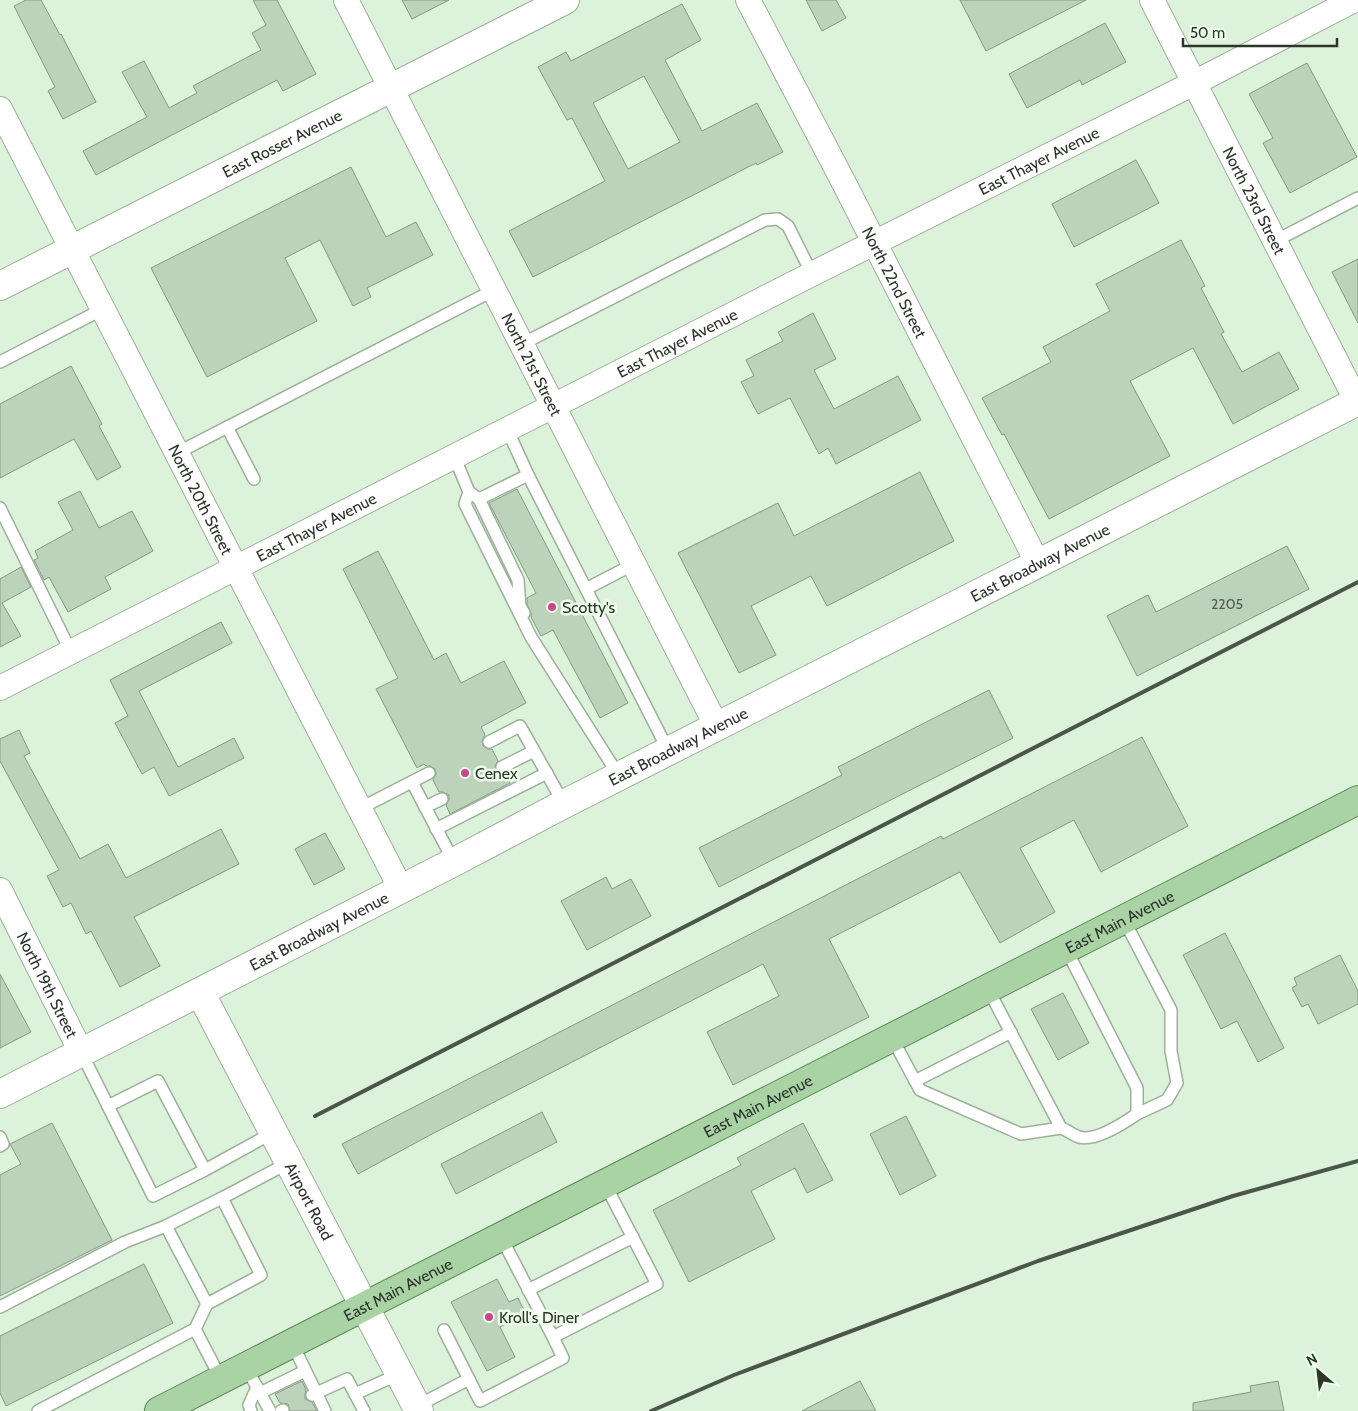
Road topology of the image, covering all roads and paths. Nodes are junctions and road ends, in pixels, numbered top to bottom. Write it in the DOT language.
graph roads {
  1 [pos="346,0"];
  2 [pos="565,0"];
  3 [pos="748,0"];
  4 [pos="1152,0"];
  5 [pos="1354,0"];
  6 [pos="1194,83"];
  7 [pos="390,88"];
  8 [pos="0,109"];
  9 [pos="1358,198"];
  10 [pos="1275,241"];
  11 [pos="873,243"];
  12 [pos="72,250"];
  13 [pos="812,274"];
  14 [pos="0,286"];
  15 [pos="494,290"];
  16 [pos="103,309"];
  17 [pos="522,344"];
  18 [pos="0,362"];
  19 [pos="1357,402"];
  20 [pos="554,406"];
  21 [pos="227,427"];
  22 [pos="507,429"];
  23 [pos="177,453"];
  24 [pos="454,456"];
  25 [pos="528,475"];
  26 [pos="254,479"];
  27 [pos="474,496"];
  28 [pos="1,511"];
  29 [pos="634,564"];
  30 [pos="1038,564"];
  31 [pos="236,568"];
  32 [pos="586,589"];
  33 [pos="72,652"];
  34 [pos="0,688"];
  35 [pos="717,727"];
  36 [pos="489,742"];
  37 [pos="534,751"];
  38 [pos="669,752"];
  39 [pos="502,768"];
  40 [pos="429,773"];
  41 [pos="546,773"];
  42 [pos="619,776"];
  43 [pos="412,782"];
  44 [pos="442,799"];
  45 [pos="1358,800"];
  46 [pos="564,804"];
  47 [pos="425,807"];
  48 [pos="359,809"];
  49 [pos="436,829"];
  50 [pos="454,862"];
  51 [pos="401,889"];
  52 [pos="0,890"];
  53 [pos="1124,920"];
  54 [pos="1066,949"];
  55 [pos="988,989"];
  56 [pos="200,992"];
  57 [pos="1011,1032"];
  58 [pos="892,1038"];
  59 [pos="81,1052"];
  60 [pos="915,1081"];
  61 [pos="0,1094"];
  62 [pos="108,1106"];
  63 [pos="1137,1114"];
  64 [pos="1061,1128"];
  65 [pos="274,1132"];
  66 [pos="0,1137"];
  67 [pos="0,1146"];
  68 [pos="290,1162"];
  69 [pos="205,1170"];
  70 [pos="605,1184"];
  71 [pos="222,1198"];
  72 [pos="166,1226"];
  73 [pos="501,1237"];
  74 [pos="633,1237"];
  75 [pos="528,1290"];
  76 [pos="207,1304"];
  77 [pos="364,1306"];
  78 [pos="0,1307"];
  79 [pos="195,1330"];
  80 [pos="444,1330"];
  81 [pos="552,1337"];
  82 [pos="292,1343"];
  83 [pos="305,1371"];
  84 [pos="400,1374"];
  85 [pos="469,1378"];
  86 [pos="221,1379"];
  87 [pos="254,1382"];
  88 [pos="314,1394"];
  89 [pos="355,1394"];
  90 [pos="418,1409"];
  91 [pos="38,1411"];
  92 [pos="159,1411"];
  93 [pos="252,1411"];
  94 [pos="270,1411"];
  95 [pos="325,1411"];
  96 [pos="364,1411"];
  1 -- 7 [label="street, North 21st Street"];
  2 -- 7 [label="street, East Rosser Avenue"];
  3 -- 11 [label="street, North 22nd Street"];
  4 -- 6 [label="street, North 23rd Street"];
  5 -- 6 [label="street, East Thayer Avenue"];
  6 -- 10 [label="street, North 23rd Street"];
  6 -- 11 [label="street, East Thayer Avenue"];
  7 -- 12 [label="street, East Rosser Avenue"];
  7 -- 15 [label="street, North 21st Street"];
  8 -- 12 [label="street, North 20th Street"];
  9 -- 10 [label="lane"];
  10 -- 19 [label="street, North 23rd Street"];
  11 -- 13 [label="street, East Thayer Avenue"];
  11 -- 30 [label="street, North 22nd Street"];
  12 -- 14 [label="street, East Rosser Avenue"];
  12 -- 16 [label="street, North 20th Street"];
  13 -- 17 [label="lane"];
  13 -- 20 [label="street, East Thayer Avenue"];
  15 -- 17 [label="street, North 21st Street"];
  15 -- 21 [label="lane"];
  16 -- 18 [label="lane"];
  16 -- 23 [label="street, North 20th Street"];
  17 -- 20 [label="street, North 21st Street"];
  19 -- 30 [label="street, East Broadway Avenue"];
  20 -- 22 [label="street, East Thayer Avenue"];
  20 -- 29 [label="street, North 21st Street"];
  21 -- 23 [label="lane"];
  21 -- 26 [label="lane"];
  22 -- 24 [label="street, East Thayer Avenue"];
  22 -- 25 [label="lane"];
  23 -- 31 [label="street, North 20th Street"];
  24 -- 27 [label="lane"];
  24 -- 31 [label="street, East Thayer Avenue"];
  25 -- 27 [label="lane"];
  25 -- 32 [label="lane"];
  27 -- 42 [label="lane"];
  28 -- 33 [label="lane"];
  29 -- 32 [label="lane"];
  29 -- 35 [label="street, North 21st Street"];
  30 -- 35 [label="street, East Broadway Avenue"];
  31 -- 33 [label="street, East Thayer Avenue"];
  31 -- 48 [label="street, North 20th Street"];
  32 -- 38 [label="lane"];
  33 -- 34 [label="street, East Thayer Avenue"];
  35 -- 38 [label="street, East Broadway Avenue"];
  36 -- 37 [label="lane"];
  37 -- 39 [label="lane"];
  37 -- 41 [label="lane"];
  38 -- 42 [label="street, East Broadway Avenue"];
  40 -- 43 [label="lane"];
  41 -- 46 [label="lane"];
  41 -- 49 [label="lane"];
  42 -- 46 [label="street, East Broadway Avenue"];
  43 -- 47 [label="lane"];
  43 -- 48 [label="lane"];
  44 -- 47 [label="lane"];
  45 -- 53 [label="main road, East Main Avenue"];
  46 -- 50 [label="street, East Broadway Avenue"];
  47 -- 49 [label="lane"];
  48 -- 51 [label="street, North 20th Street"];
  49 -- 50 [label="lane"];
  50 -- 51 [label="street, East Broadway Avenue"];
  51 -- 56 [label="street, East Broadway Avenue"];
  52 -- 59 [label="street, North 19th Street"];
  53 -- 54 [label="main road, East Main Avenue"];
  53 -- 63 [label="lane"];
  54 -- 55 [label="main road, East Main Avenue"];
  54 -- 63 [label="lane"];
  55 -- 57 [label="lane"];
  55 -- 58 [label="main road, East Main Avenue"];
  56 -- 59 [label="street, East Broadway Avenue"];
  56 -- 65 [label="street, Airport Road"];
  57 -- 60 [label="lane"];
  57 -- 64 [label="lane"];
  58 -- 60 [label="lane"];
  58 -- 70 [label="main road, East Main Avenue"];
  59 -- 61 [label="street, East Broadway Avenue"];
  59 -- 62 [label="lane"];
  60 -- 64 [label="lane"];
  62 -- 69 [label="lane"];
  62 -- 69 [label="lane"];
  63 -- 64 [label="lane"];
  65 -- 68 [label="street, Airport Road"];
  65 -- 69 [label="lane"];
  66 -- 67 [label="lane"];
  68 -- 71 [label="lane"];
  68 -- 77 [label="street, Airport Road"];
  70 -- 73 [label="main road, East Main Avenue"];
  70 -- 74 [label="lane"];
  71 -- 72 [label="lane"];
  71 -- 76 [label="lane"];
  72 -- 76 [label="lane"];
  72 -- 78 [label="lane"];
  73 -- 75 [label="lane"];
  73 -- 77 [label="main road, East Main Avenue"];
  74 -- 75 [label="lane"];
  74 -- 81 [label="lane"];
  75 -- 81 [label="lane"];
  76 -- 79 [label="lane"];
  77 -- 82 [label="main road, East Main Avenue"];
  77 -- 84 [label="street, Airport Road"];
  79 -- 86 [label="lane"];
  79 -- 91 [label="lane"];
  80 -- 85 [label="lane"];
  81 -- 85 [label="lane"];
  82 -- 83 [label="lane"];
  82 -- 87 [label="main road, East Main Avenue"];
  83 -- 87 [label="lane"];
  83 -- 88 [label="lane"];
  84 -- 89 [label="lane"];
  84 -- 90 [label="street, Airport Road"];
  85 -- 90 [label="lane"];
  86 -- 87 [label="main road, East Main Avenue"];
  86 -- 92 [label="main road, East Main Avenue"];
  87 -- 93 [label="lane"];
  87 -- 94 [label="lane"];
  88 -- 89 [label="lane"];
  88 -- 95 [label="lane"];
  89 -- 96 [label="lane"];
}
